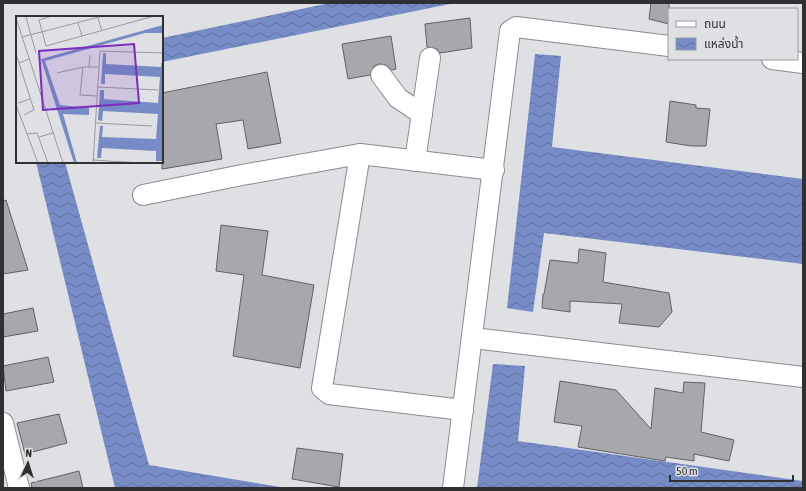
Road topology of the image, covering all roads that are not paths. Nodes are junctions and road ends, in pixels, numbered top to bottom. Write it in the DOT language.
graph roads {
  1 [pos="668,46"];
  2 [pos="430,58"];
  3 [pos="780,60"];
  4 [pos="803,63"];
  5 [pos="381,75"];
  6 [pos="422,114"];
  7 [pos="360,154"];
  8 [pos="415,161"];
  9 [pos="494,170"];
  10 [pos="143,195"];
  11 [pos="473,338"];
  12 [pos="803,377"];
  13 [pos="463,410"];
  14 [pos="3,423"];
  15 [pos="19,488"];
  16 [pos="453,488"];
  1 -- 9 [label="street"];
  2 -- 6 [label="street"];
  3 -- 4 [label="street"];
  5 -- 6 [label="street"];
  6 -- 8 [label="street"];
  7 -- 8 [label="street"];
  7 -- 10 [label="street"];
  7 -- 13 [label="street"];
  8 -- 9 [label="street"];
  9 -- 11 [label="street"];
  11 -- 12 [label="street"];
  11 -- 13 [label="street"];
  13 -- 16 [label="street"];
  14 -- 15 [label="street"];
}
